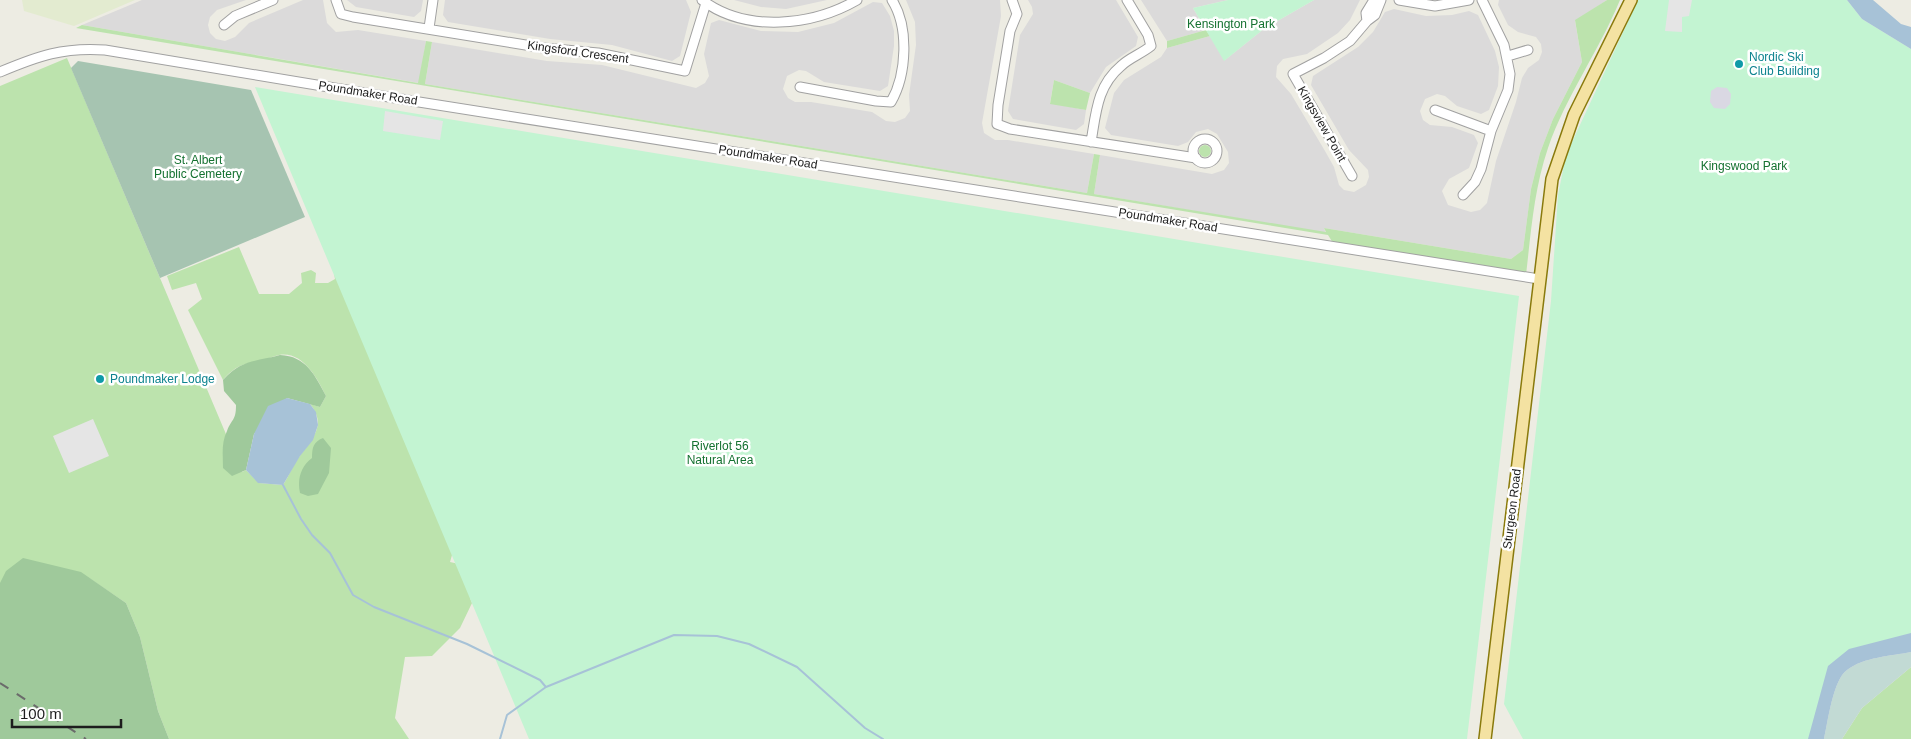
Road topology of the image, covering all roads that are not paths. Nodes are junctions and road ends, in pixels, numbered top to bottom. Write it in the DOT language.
graph roads {
  1 [pos="273,0"];
  2 [pos="336,0"];
  3 [pos="433,0"];
  4 [pos="857,0"];
  5 [pos="892,0"];
  6 [pos="1012,0"];
  7 [pos="1127,0"];
  8 [pos="1374,0"];
  9 [pos="1380,0"];
  10 [pos="1399,0"];
  11 [pos="1470,0"];
  12 [pos="1482,0"];
  13 [pos="1631,0"];
  14 [pos="704,1"];
  15 [pos="1367,21"];
  16 [pos="224,26"];
  17 [pos="429,28"];
  18 [pos="1528,50"];
  19 [pos="1508,56"];
  20 [pos="0,72"];
  21 [pos="800,87"];
  22 [pos="1435,110"];
  23 [pos="1491,131"];
  24 [pos="1091,142"];
  25 [pos="1196,158"];
  26 [pos="1352,176"];
  27 [pos="1463,195"];
  28 [pos="1539,279"];
  29 [pos="1485,739"];
  1 -- 16 [label="street"];
  2 -- 17 [label="street, Kingsford Crescent"];
  3 -- 17 [label="street"];
  4 -- 14 [label="street"];
  5 -- 21 [label="street"];
  6 -- 24 [label="street"];
  7 -- 24 [label="street"];
  8 -- 15 [label="street, Kingsview Point"];
  9 -- 15 [label="street, Kingsview Point"];
  10 -- 11 [label="street"];
  12 -- 19 [label="street"];
  13 -- 28 [label="main road, Sturgeon Road"];
  14 -- 17 [label="street, Kingsford Crescent"];
  15 -- 26 [label="street, Kingsview Point"];
  18 -- 19 [label="street"];
  19 -- 23 [label="street"];
  20 -- 28 [label="street, Poundmaker Road"];
  22 -- 23 [label="street"];
  23 -- 27 [label="street"];
  24 -- 25 [label="street"];
  28 -- 29 [label="main road, Sturgeon Road"];
}
